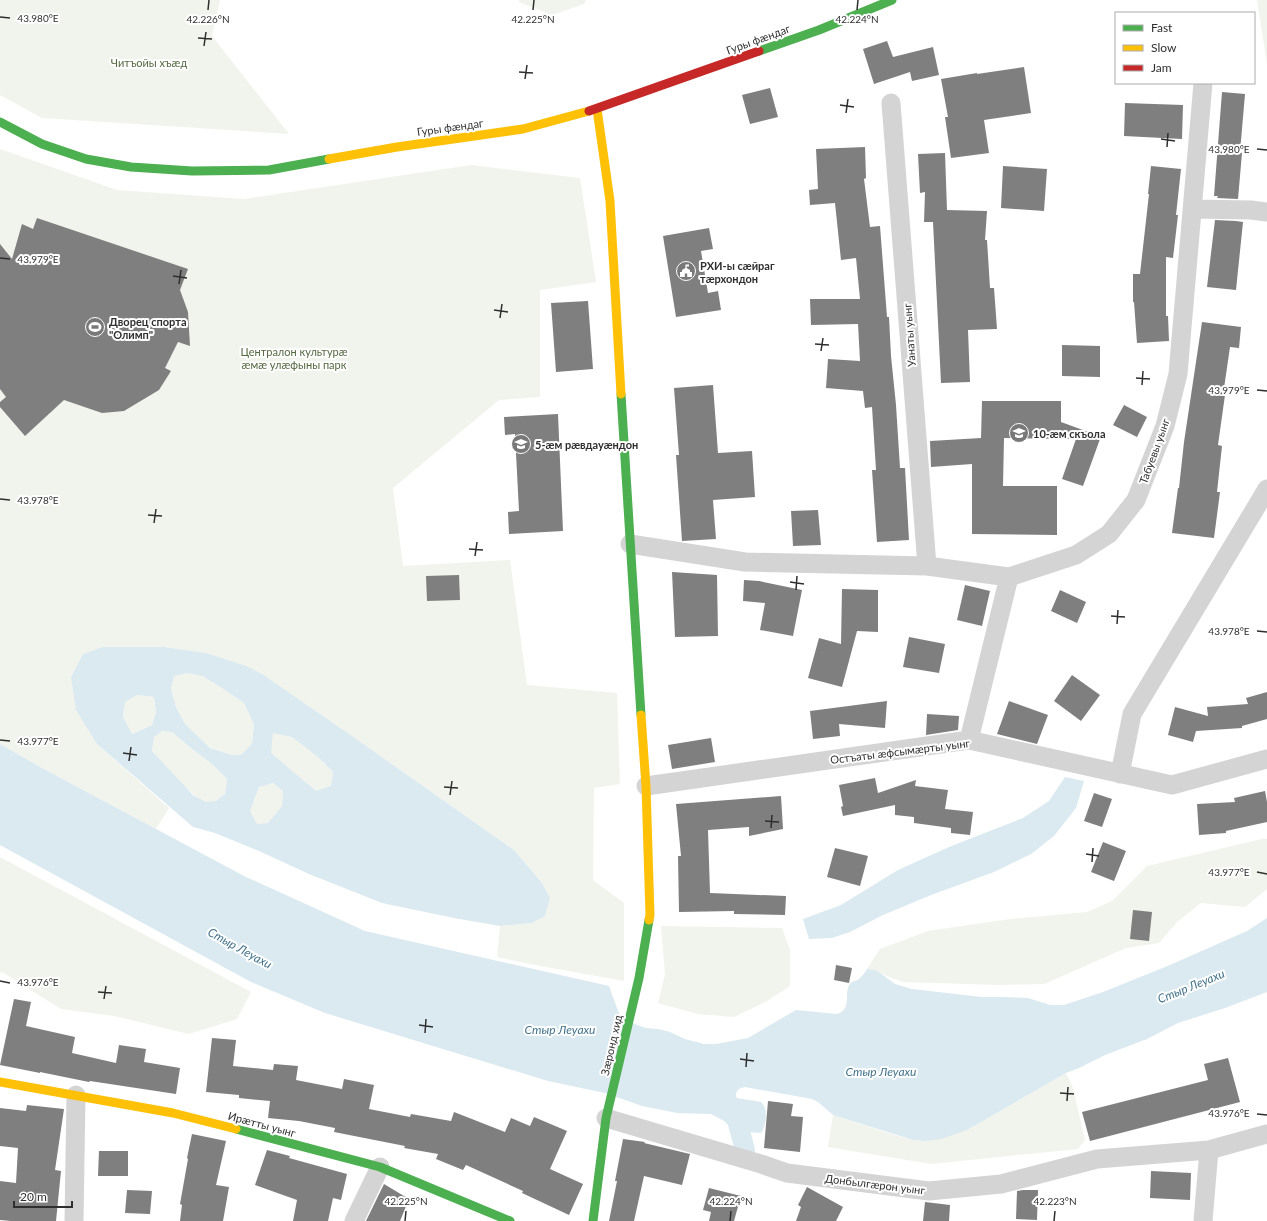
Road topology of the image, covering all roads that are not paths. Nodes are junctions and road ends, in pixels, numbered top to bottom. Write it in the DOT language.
graph roads {
  1 [pos="892,0"];
  2 [pos="1203,84"];
  3 [pos="891,103"];
  4 [pos="597,109"];
  5 [pos="0,122"];
  6 [pos="1192,209"];
  7 [pos="1267,212"];
  8 [pos="1267,489"];
  9 [pos="630,544"];
  10 [pos="927,566"];
  11 [pos="1009,577"];
  12 [pos="969,740"];
  13 [pos="1267,759"];
  14 [pos="1120,774"];
  15 [pos="646,786"];
  16 [pos="0,1082"];
  17 [pos="76,1095"];
  18 [pos="606,1118"];
  19 [pos="1267,1134"];
  20 [pos="1209,1150"];
  21 [pos="380,1167"];
  22 [pos="74,1221"];
  23 [pos="354,1221"];
  24 [pos="510,1221"];
  25 [pos="593,1221"];
  26 [pos="1203,1221"];
  1 -- 4 [label="street, Гуры фӕндаг"];
  2 -- 6 [label="street, Табуевы уынг"];
  3 -- 10 [label="street, Уанаты уынг"];
  4 -- 5 [label="street, Гуры фӕндаг"];
  4 -- 9 [label="street, Зæронд хид"];
  6 -- 7 [label="street"];
  6 -- 11 [label="street, Табуевы уынг"];
  8 -- 14 [label="street"];
  9 -- 10 [label="street"];
  9 -- 15 [label="street, Зæронд хид"];
  10 -- 11 [label="street"];
  11 -- 12 [label="street"];
  12 -- 14 [label="street, Остъаты æфсымæрты уынг"];
  12 -- 15 [label="street, Остъаты æфсымæрты уынг"];
  13 -- 14 [label="street, Остъаты æфсымæрты уынг"];
  15 -- 18 [label="street, Зæронд хид"];
  16 -- 17 [label="street, Ирæтты уынг"];
  17 -- 21 [label="street, Ирæтты уынг"];
  17 -- 22 [label="street"];
  18 -- 20 [label="street, Донбылгæрон уынг"];
  18 -- 25 [label="street, Зæронд хид"];
  19 -- 20 [label="street, Донбылгæрон уынг"];
  20 -- 26 [label="street"];
  21 -- 23 [label="street"];
  21 -- 24 [label="street, Ирæтты уынг"];
}
